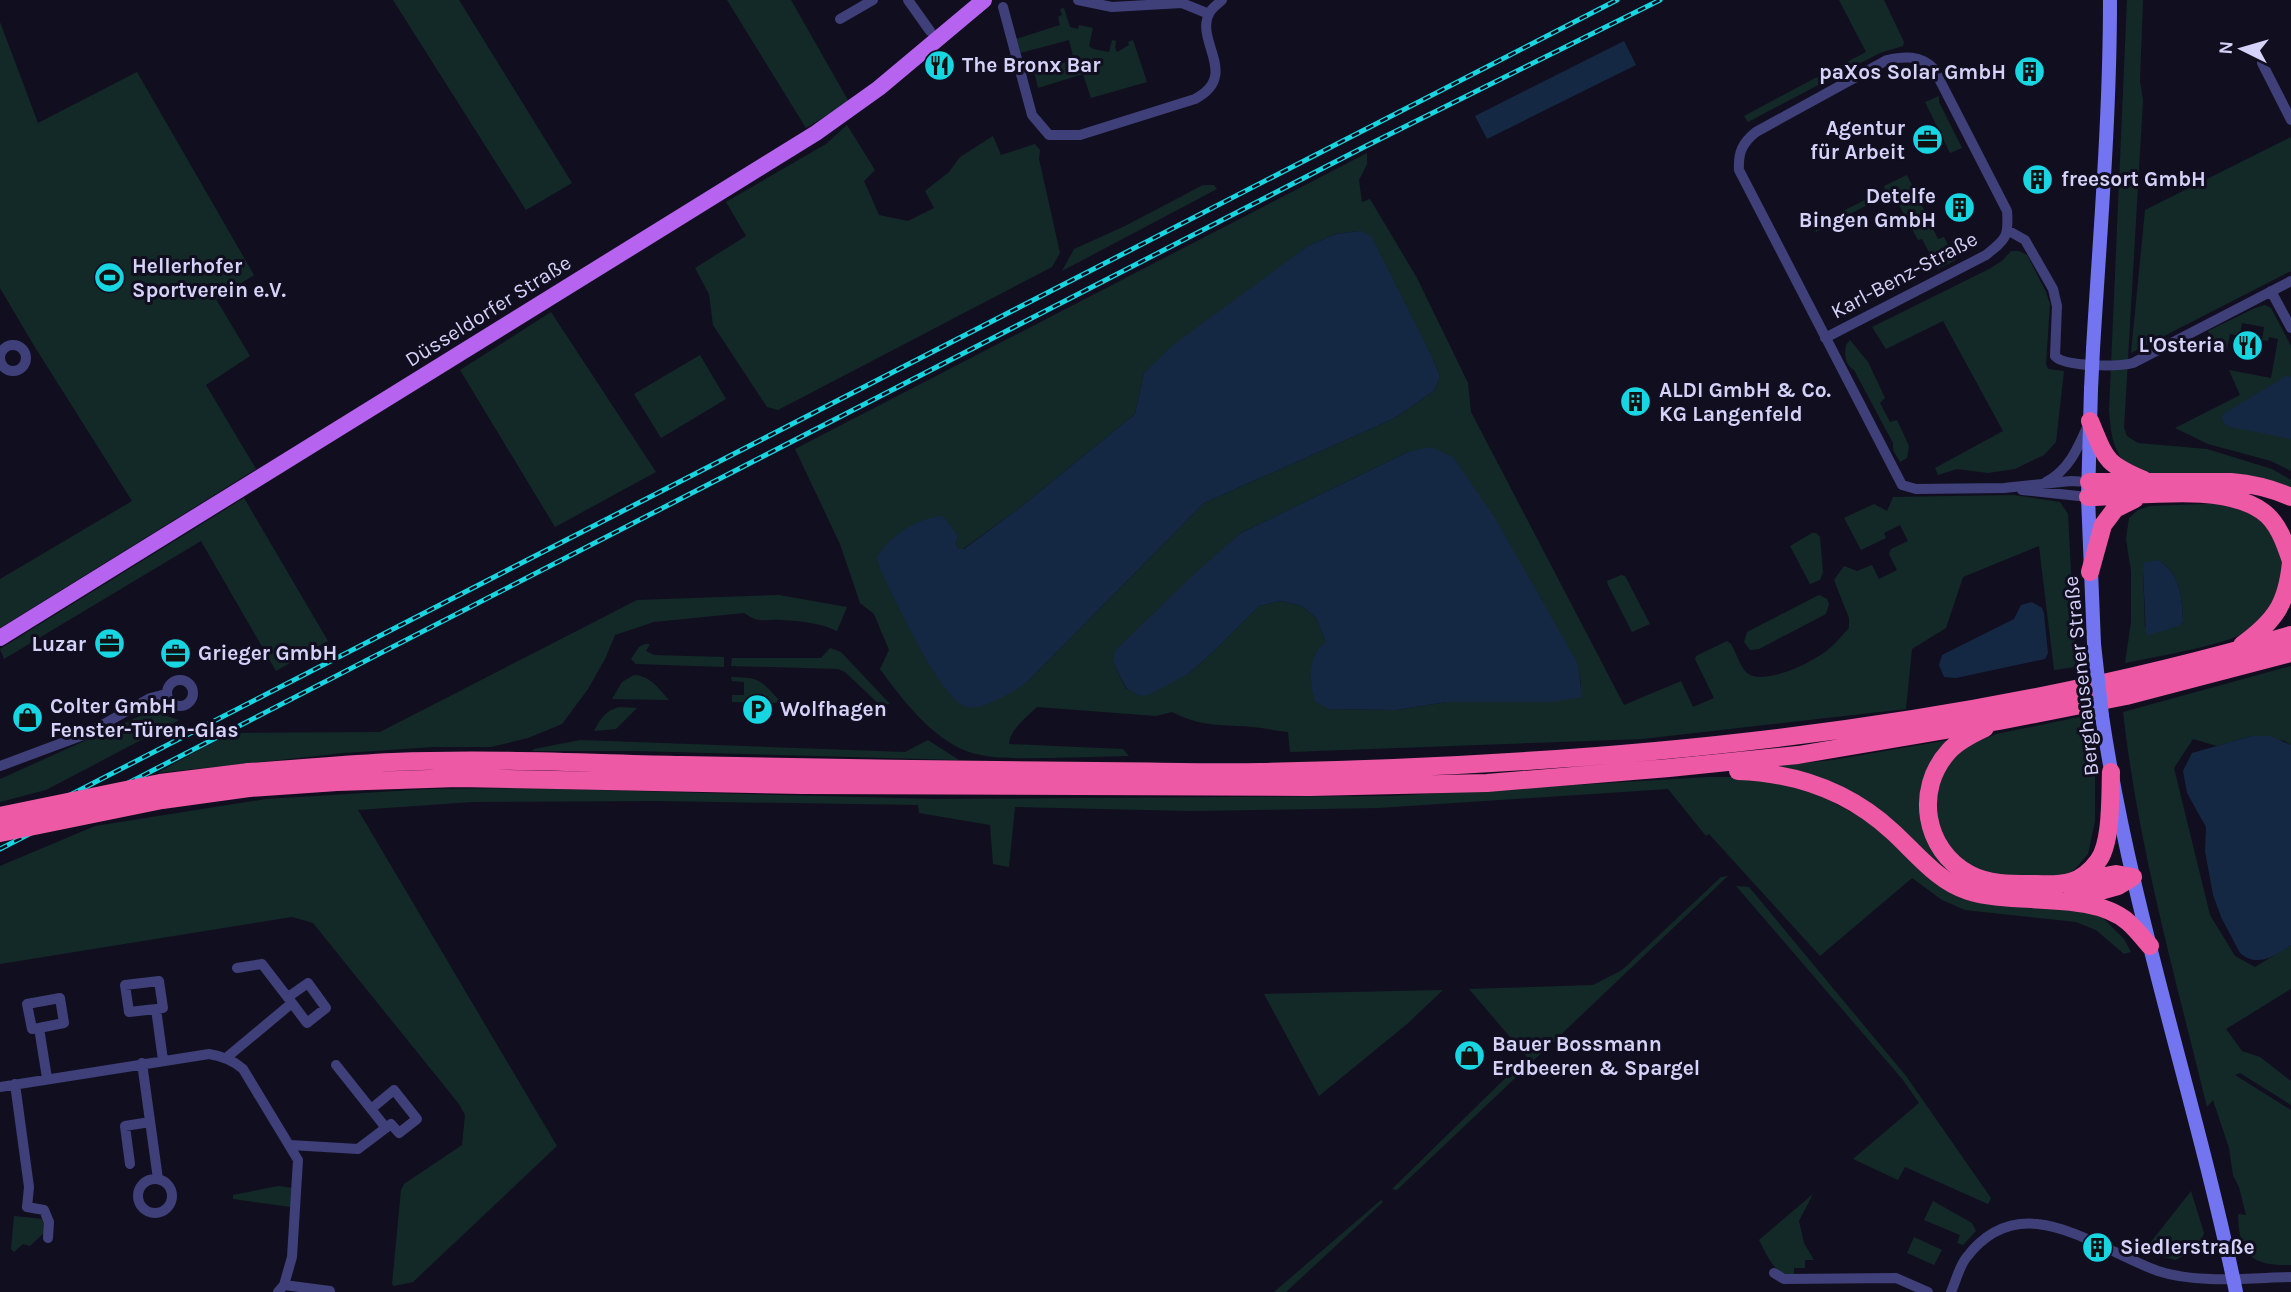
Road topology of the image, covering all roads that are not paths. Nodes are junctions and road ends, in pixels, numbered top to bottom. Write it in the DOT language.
graph roads {
  1 [pos="873,0"];
  2 [pos="908,0"];
  3 [pos="984,0"];
  4 [pos="1078,0"];
  5 [pos="1222,0"];
  6 [pos="2110,0"];
  7 [pos="1003,7"];
  8 [pos="1209,13"];
  9 [pos="840,19"];
  10 [pos="930,31"];
  11 [pos="2262,63"];
  12 [pos="2291,120"];
  13 [pos="2009,231"];
  14 [pos="2291,281"];
  15 [pos="2271,291"];
  16 [pos="2291,328"];
  17 [pos="1825,338"];
  18 [pos="2090,421"];
  19 [pos="2042,484"];
  20 [pos="2004,488"];
  21 [pos="2088,489"];
  22 [pos="2146,489"];
  23 [pos="2291,498"];
  24 [pos="2291,562"];
  25 [pos="2090,572"];
  26 [pos="2291,635"];
  27 [pos="0,638"];
  28 [pos="2231,653"];
  29 [pos="2291,653"];
  30 [pos="166,694"];
  31 [pos="1999,721"];
  32 [pos="0,766"];
  33 [pos="1668,768"];
  34 [pos="2111,772"];
  35 [pos="249,780"];
  36 [pos="0,816"];
  37 [pos="0,833"];
  38 [pos="2133,877"];
  39 [pos="2077,881"];
  40 [pos="2066,901"];
  41 [pos="2150,946"];
  42 [pos="237,968"];
  43 [pos="156,1009"];
  44 [pos="39,1028"];
  45 [pos="226,1058"];
  46 [pos="163,1060"];
  47 [pos="142,1063"];
  48 [pos="336,1065"];
  49 [pos="47,1078"];
  50 [pos="15,1084"];
  51 [pos="0,1087"];
  52 [pos="371,1109"];
  53 [pos="150,1122"];
  54 [pos="386,1128"];
  55 [pos="290,1145"];
  56 [pos="130,1164"];
  57 [pos="158,1179"];
  58 [pos="48,1238"];
  59 [pos="1774,1273"];
  60 [pos="2291,1277"];
  61 [pos="2234,1285"];
  62 [pos="281,1288"];
  63 [pos="330,1291"];
  64 [pos="1928,1292"];
  65 [pos="1951,1292"];
  1 -- 9 [label="street"];
  2 -- 10 [label="street"];
  3 -- 27 [label="main road, Düsseldorfer Straße"];
  4 -- 8 [label="street"];
  5 -- 8 [label="street"];
  6 -- 18 [label="main road, Berghausener Straße, bridge"];
  7 -- 8 [label="street"];
  11 -- 12 [label="street"];
  13 -- 15 [label="street"];
  13 -- 17 [label="street, Karl-Benz-Straße"];
  13 -- 17 [label="street, Karl-Benz-Straße"];
  14 -- 15 [label="street"];
  15 -- 16 [label="street"];
  17 -- 20 [label="street, Karl-Benz-Straße"];
  18 -- 19 [label="street"];
  18 -- 21 [label="main road, Berghausener Straße"];
  18 -- 22 [label="highway"];
  19 -- 20 [label="street, Karl-Benz-Straße"];
  19 -- 21 [label="street, Karl-Benz-Straße"];
  20 -- 21 [label="street, Karl-Benz-Straße"];
  21 -- 22 [label="highway"];
  21 -- 25 [label="main road, Berghausener Straße"];
  22 -- 23 [label="highway"];
  22 -- 24 [label="highway"];
  22 -- 25 [label="highway"];
  24 -- 28 [label="highway"];
  25 -- 34 [label="main road, Berghausener Straße, bridge"];
  26 -- 28 [label="highway"];
  28 -- 35 [label="highway"];
  29 -- 31 [label="highway"];
  30 -- 32 [label="street"];
  31 -- 33 [label="highway"];
  31 -- 39 [label="highway"];
  33 -- 35 [label="highway"];
  33 -- 40 [label="highway"];
  34 -- 38 [label="main road, Berghausener Straße"];
  34 -- 39 [label="highway"];
  35 -- 36 [label="highway, bridge"];
  35 -- 37 [label="highway, bridge"];
  38 -- 39 [label="highway"];
  38 -- 40 [label="highway"];
  38 -- 41 [label="main road, Berghausener Straße"];
  40 -- 41 [label="highway"];
  41 -- 61 [label="main road, Berghausener Straße"];
  42 -- 45 [label="street"];
  43 -- 43 [label="street"];
  43 -- 46 [label="street"];
  44 -- 49 [label="street"];
  45 -- 46 [label="street"];
  45 -- 55 [label="street"];
  46 -- 47 [label="street"];
  47 -- 49 [label="street"];
  47 -- 53 [label="street"];
  48 -- 52 [label="street"];
  49 -- 50 [label="street"];
  50 -- 51 [label="street"];
  50 -- 58 [label="street"];
  52 -- 54 [label="street"];
  52 -- 54 [label="street"];
  53 -- 56 [label="street"];
  53 -- 57 [label="street"];
  54 -- 55 [label="street"];
  55 -- 62 [label="street"];
  59 -- 64 [label="street"];
  60 -- 61 [label="street"];
  61 -- 65 [label="street"];
  62 -- 63 [label="street"];
}
